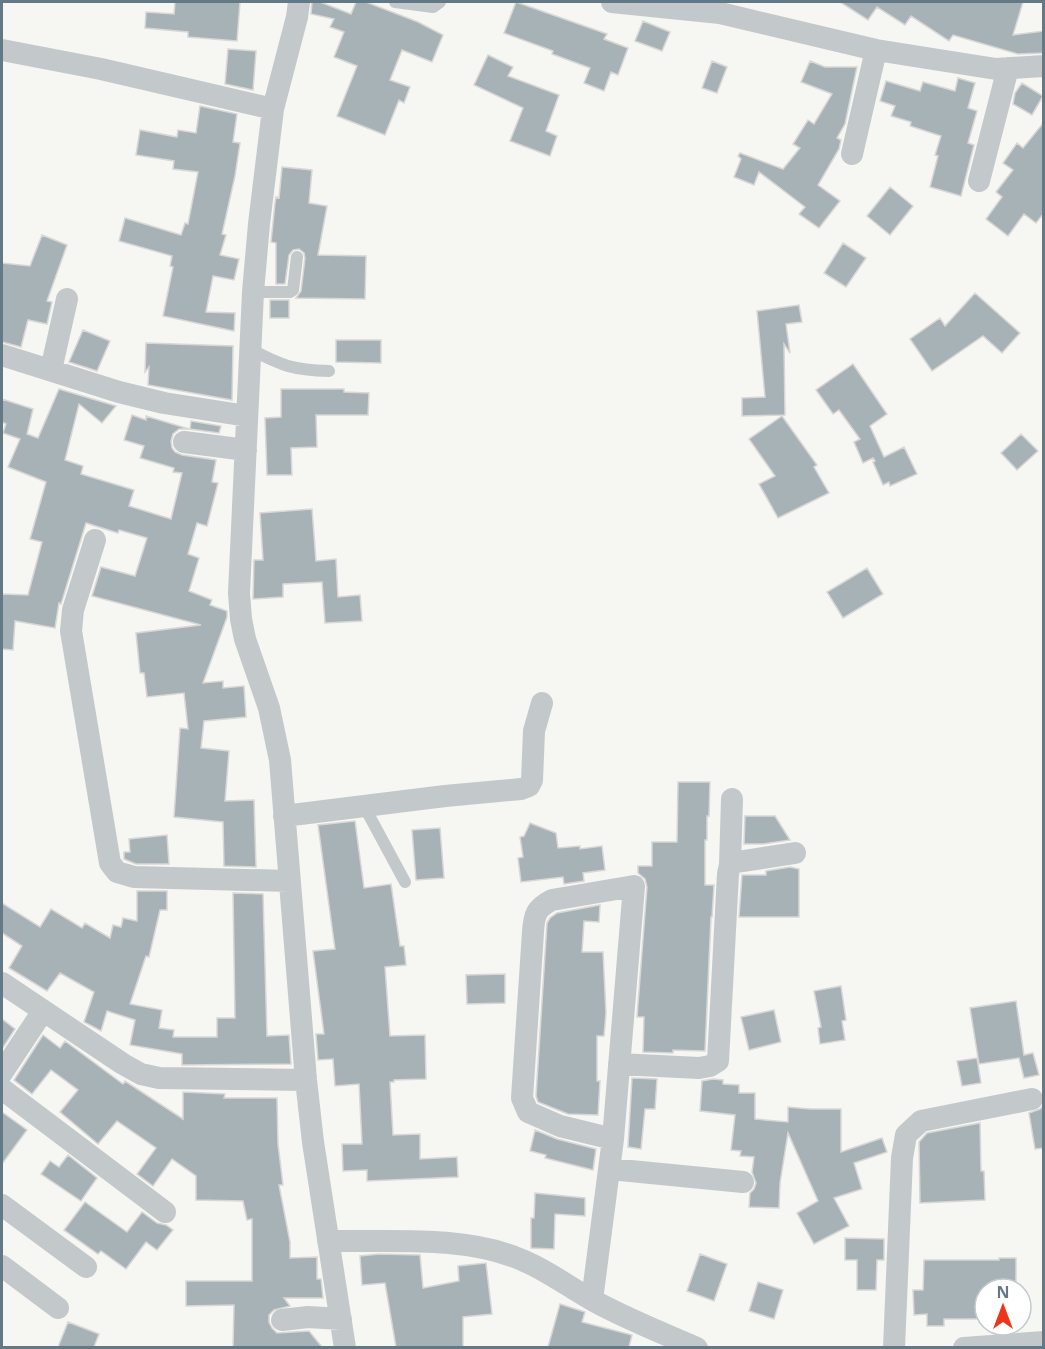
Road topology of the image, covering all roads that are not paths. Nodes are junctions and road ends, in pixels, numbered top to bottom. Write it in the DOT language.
graph roads {
  1 [pos="299,2"];
  2 [pos="395,2"];
  3 [pos="440,2"];
  4 [pos="612,2"];
  5 [pos="2,50"];
  6 [pos="876,50"];
  7 [pos="1044,66"];
  8 [pos="1008,68"];
  9 [pos="273,108"];
  10 [pos="852,154"];
  11 [pos="979,181"];
  12 [pos="297,257"];
  13 [pos="253,292"];
  14 [pos="67,299"];
  15 [pos="250,350"];
  16 [pos="2,355"];
  17 [pos="51,370"];
  18 [pos="329,371"];
  19 [pos="247,416"];
  20 [pos="184,442"];
  21 [pos="246,450"];
  22 [pos="95,540"];
  23 [pos="542,703"];
  24 [pos="732,800"];
  25 [pos="364,806"];
  26 [pos="284,816"];
  27 [pos="795,853"];
  28 [pos="730,865"];
  29 [pos="289,881"];
  30 [pos="405,882"];
  31 [pos="2,983"];
  32 [pos="43,1011"];
  33 [pos="619,1064"];
  34 [pos="2,1073"];
  35 [pos="306,1080"];
  36 [pos="2,1089"];
  37 [pos="1032,1099"];
  38 [pos="614,1139"];
  39 [pos="610,1169"];
  40 [pos="743,1182"];
  41 [pos="2,1205"];
  42 [pos="165,1212"];
  43 [pos="328,1241"];
  44 [pos="2,1266"];
  45 [pos="86,1267"];
  46 [pos="592,1300"];
  47 [pos="58,1308"];
  48 [pos="340,1319"];
  49 [pos="282,1320"];
  50 [pos="1044,1342"];
  51 [pos="345,1347"];
  52 [pos="698,1347"];
  53 [pos="894,1347"];
  54 [pos="964,1347"];
  1 -- 9 [label="street"];
  2 -- 3 [label="lane"];
  4 -- 6 [label="street"];
  5 -- 9 [label="street"];
  6 -- 8 [label="street"];
  6 -- 10 [label="street"];
  7 -- 8 [label="street"];
  8 -- 11 [label="street"];
  9 -- 13 [label="street"];
  12 -- 13 [label="lane"];
  13 -- 15 [label="street"];
  14 -- 17 [label="street"];
  15 -- 18 [label="lane"];
  15 -- 19 [label="street"];
  16 -- 17 [label="street"];
  17 -- 19 [label="street"];
  19 -- 21 [label="street"];
  20 -- 21 [label="street"];
  21 -- 26 [label="street"];
  22 -- 29 [label="street"];
  23 -- 25 [label="street"];
  24 -- 28 [label="street"];
  25 -- 26 [label="street"];
  25 -- 30 [label="lane"];
  26 -- 29 [label="street"];
  27 -- 28 [label="street"];
  28 -- 33 [label="street"];
  29 -- 35 [label="street"];
  31 -- 32 [label="street"];
  32 -- 34 [label="street"];
  32 -- 35 [label="street"];
  33 -- 38 [label="street"];
  33 -- 38 [label="street"];
  35 -- 43 [label="street"];
  36 -- 42 [label="street"];
  37 -- 53 [label="street"];
  38 -- 39 [label="street"];
  39 -- 40 [label="street"];
  39 -- 46 [label="street"];
  41 -- 45 [label="street"];
  43 -- 46 [label="street"];
  43 -- 48 [label="street"];
  44 -- 47 [label="street"];
  46 -- 52 [label="street"];
  48 -- 49 [label="street"];
  48 -- 51 [label="street"];
  50 -- 54 [label="street"];
}
